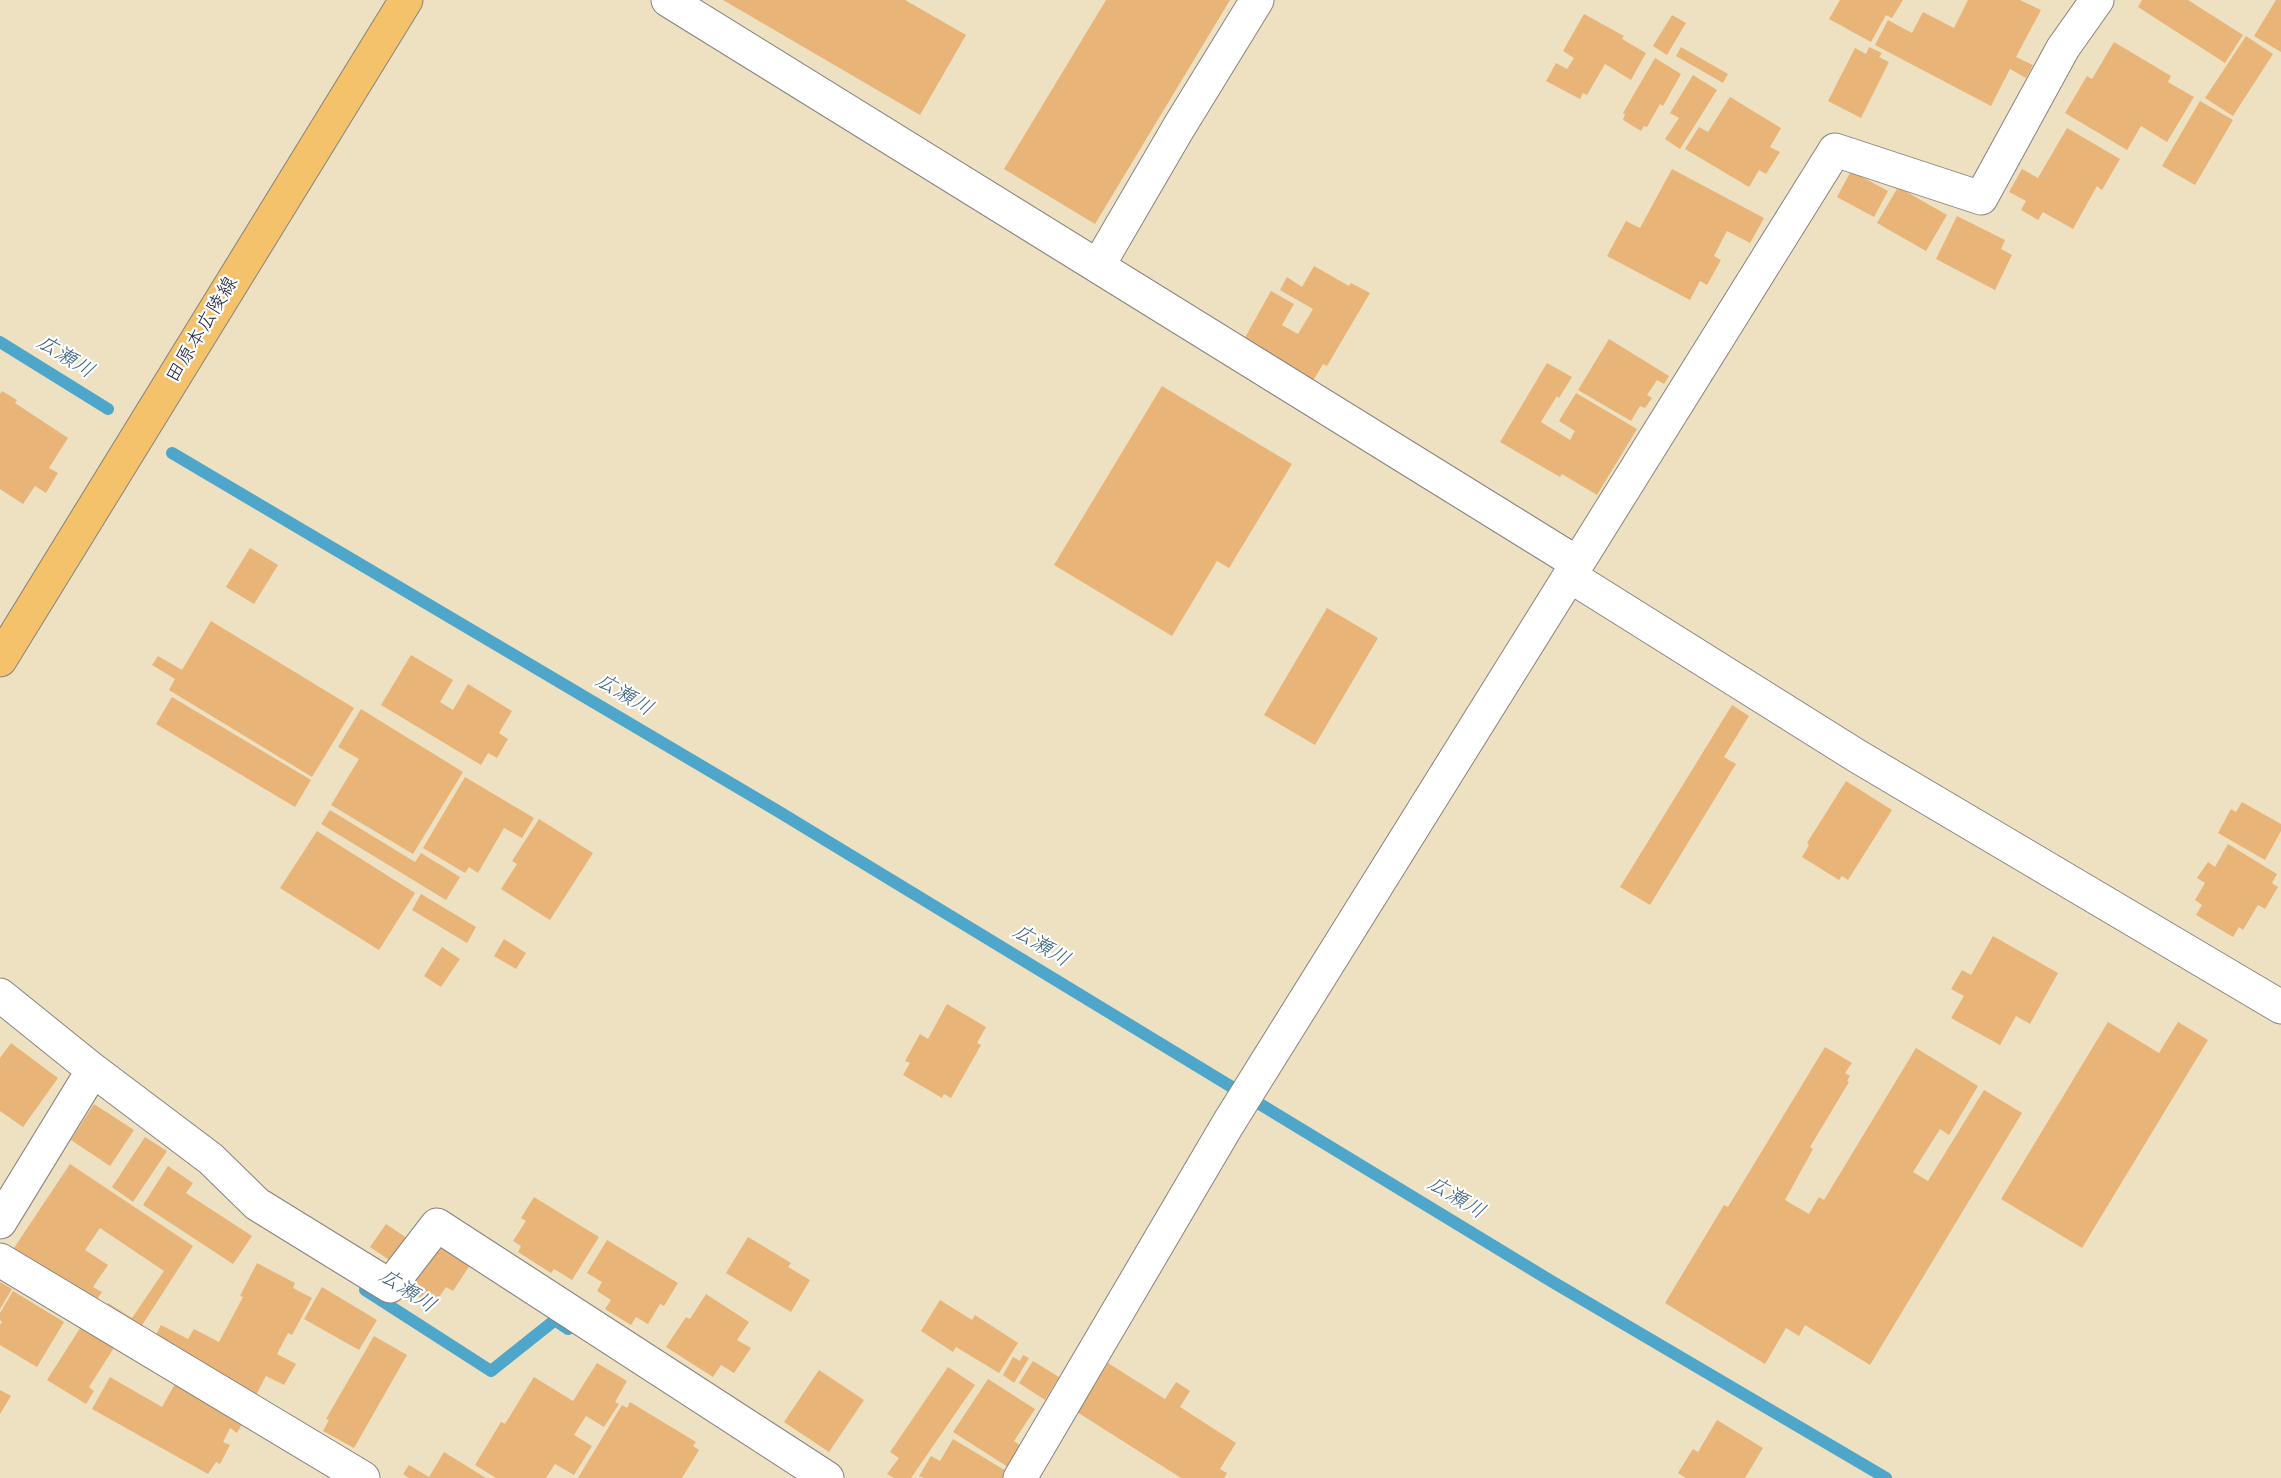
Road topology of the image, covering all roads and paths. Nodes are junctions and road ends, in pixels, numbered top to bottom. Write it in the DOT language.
graph roads {
  1 [pos="406,0"];
  2 [pos="668,0"];
  3 [pos="1257,0"];
  4 [pos="2097,0"];
  5 [pos="1098,266"];
  6 [pos="1574,570"];
  7 [pos="0,660"];
  8 [pos="0,995"];
  9 [pos="2281,1007"];
  10 [pos="88,1080"];
  11 [pos="0,1222"];
  12 [pos="0,1260"];
  13 [pos="363,1478"];
  14 [pos="827,1478"];
  15 [pos="1020,1478"];
  1 -- 7 [label="main road, 田原本広陵線"];
  2 -- 5 [label="street"];
  3 -- 5 [label="street"];
  4 -- 6 [label="street"];
  5 -- 6 [label="street"];
  6 -- 9 [label="street"];
  6 -- 15 [label="street"];
  8 -- 10 [label="street"];
  10 -- 11 [label="street"];
  10 -- 14 [label="street"];
  12 -- 13 [label="street"];
}
